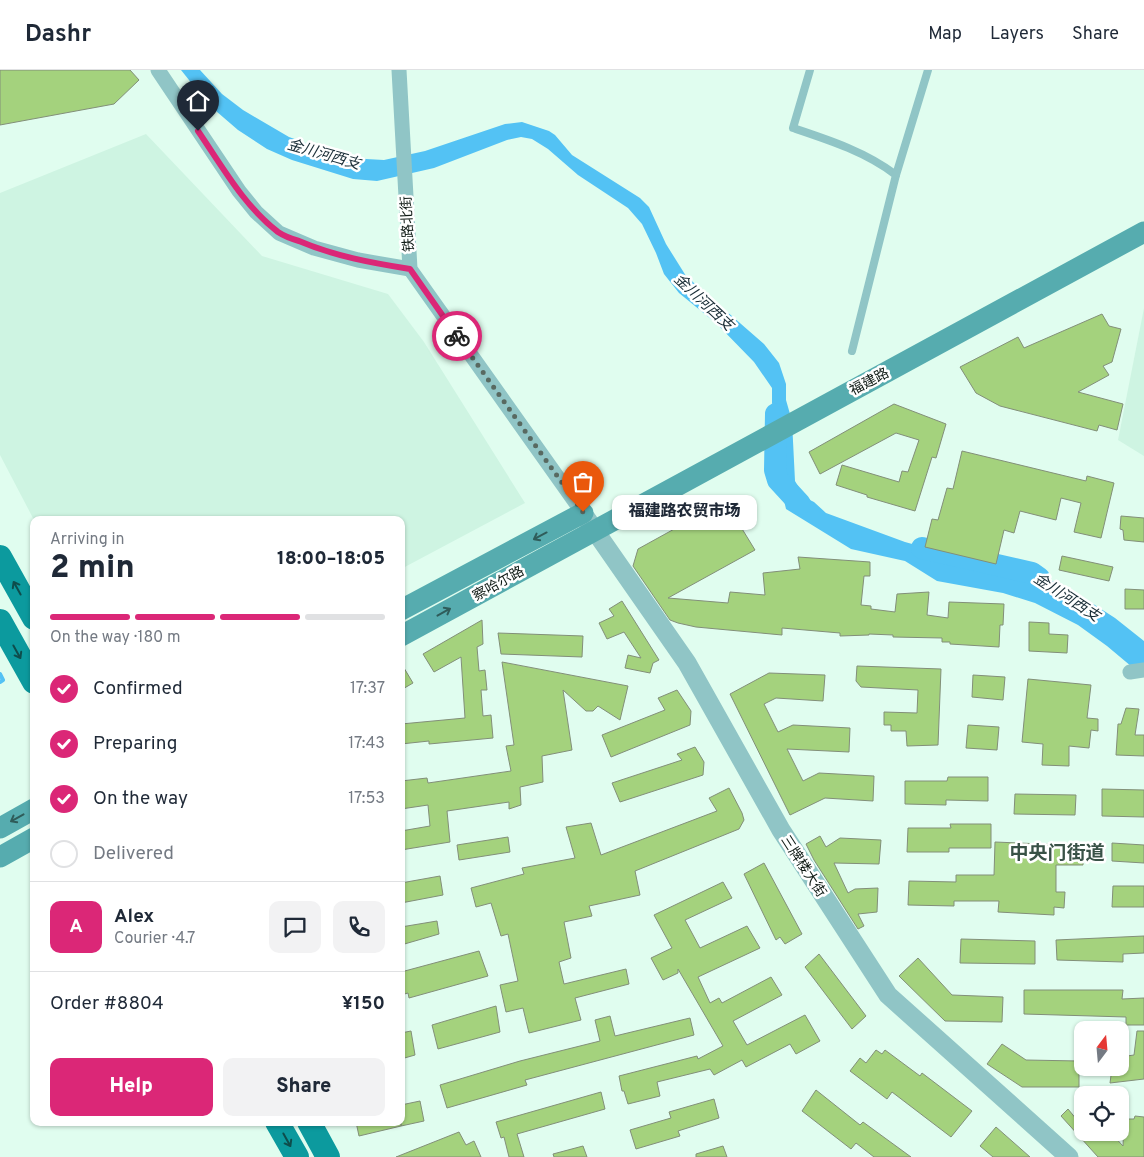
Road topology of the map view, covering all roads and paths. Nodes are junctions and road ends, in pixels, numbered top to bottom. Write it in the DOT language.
graph roads {
  1 [pos="158,70"];
  2 [pos="399,70"];
  3 [pos="810,70"];
  4 [pos="928,70"];
  5 [pos="896,175"];
  6 [pos="1144,232"];
  7 [pos="410,269"];
  8 [pos="852,351"];
  9 [pos="588,521"];
  10 [pos="0,558"];
  11 [pos="405,608"];
  12 [pos="30,611"];
  13 [pos="0,621"];
  14 [pos="405,634"];
  15 [pos="30,675"];
  16 [pos="30,811"];
  17 [pos="0,828"];
  18 [pos="30,840"];
  19 [pos="0,856"];
  20 [pos="280,1126"];
  21 [pos="311,1126"];
  22 [pos="296,1157"];
  23 [pos="328,1157"];
  24 [pos="1069,1157"];
  1 -- 7 [label="street"];
  2 -- 7 [label="street, 铁路北街"];
  3 -- 5 [label="lane"];
  4 -- 5 [label="lane"];
  5 -- 8 [label="lane"];
  6 -- 9 [label="main road, 福建路"];
  7 -- 9 [label="street, 铁路北街"];
  9 -- 11 [label="main road, 察哈尔路, one-way"];
  14 -- 9 [label="main road, 察哈尔路, one-way"];
  9 -- 24 [label="street, 三牌楼大街"];
  12 -- 10 [label="main road, one-way"];
  13 -- 15 [label="main road, one-way"];
  16 -- 17 [label="main road, one-way"];
  18 -- 19 [label="main road"];
  20 -- 22 [label="main road, one-way"];
  21 -- 23 [label="main road"];
}
